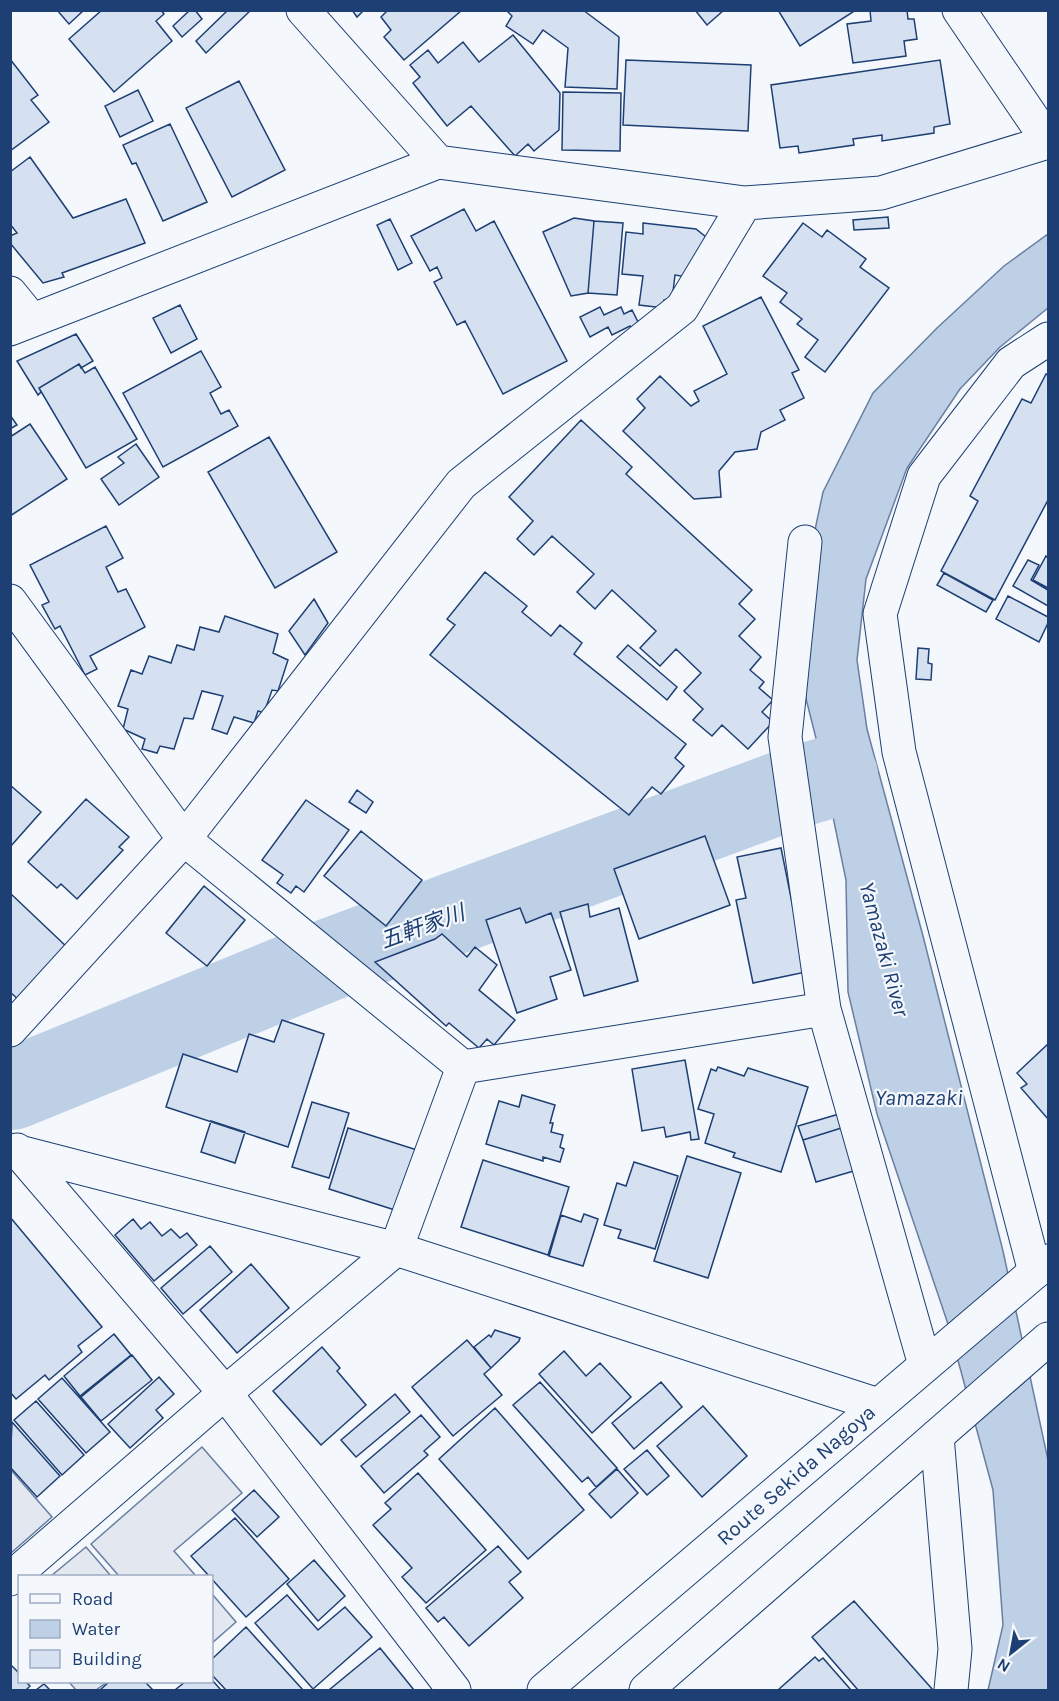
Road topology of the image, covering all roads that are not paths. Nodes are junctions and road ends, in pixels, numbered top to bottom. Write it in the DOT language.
graph roads {
  1 [pos="303,10"];
  2 [pos="959,10"];
  3 [pos="1048,142"];
  4 [pos="438,162"];
  5 [pos="745,203"];
  6 [pos="10,293"];
  7 [pos="21,324"];
  8 [pos="1048,339"];
  9 [pos="805,542"];
  10 [pos="10,601"];
  11 [pos="184,839"];
  12 [pos="824,1009"];
  13 [pos="10,1030"];
  14 [pos="463,1067"];
  15 [pos="15,1147"];
  16 [pos="396,1249"];
  17 [pos="1042,1266"];
  18 [pos="1048,1339"];
  19 [pos="925,1365"];
  20 [pos="225,1393"];
  21 [pos="878,1405"];
  22 [pos="942,1432"];
  23 [pos="10,1579"];
  24 [pos="454,1690"];
  25 [pos="544,1690"];
  26 [pos="646,1690"];
  27 [pos="951,1690"];
  1 -- 4 [label="street"];
  2 -- 3 [label="street"];
  3 -- 5 [label="street"];
  4 -- 5 [label="street"];
  4 -- 7 [label="street"];
  5 -- 11 [label="street"];
  6 -- 7 [label="street"];
  8 -- 17 [label="street"];
  9 -- 12 [label="street"];
  10 -- 11 [label="street"];
  11 -- 13 [label="street"];
  11 -- 14 [label="street"];
  12 -- 14 [label="street"];
  12 -- 19 [label="street"];
  14 -- 16 [label="street"];
  15 -- 16 [label="street"];
  15 -- 20 [label="street"];
  16 -- 20 [label="street"];
  16 -- 21 [label="street"];
  17 -- 19 [label="street, Route Sekida Nagoya"];
  18 -- 22 [label="street"];
  19 -- 21 [label="street, Route Sekida Nagoya"];
  20 -- 23 [label="street"];
  20 -- 24 [label="street"];
  21 -- 25 [label="street, Route Sekida Nagoya"];
  22 -- 26 [label="street"];
  22 -- 27 [label="street"];
}
